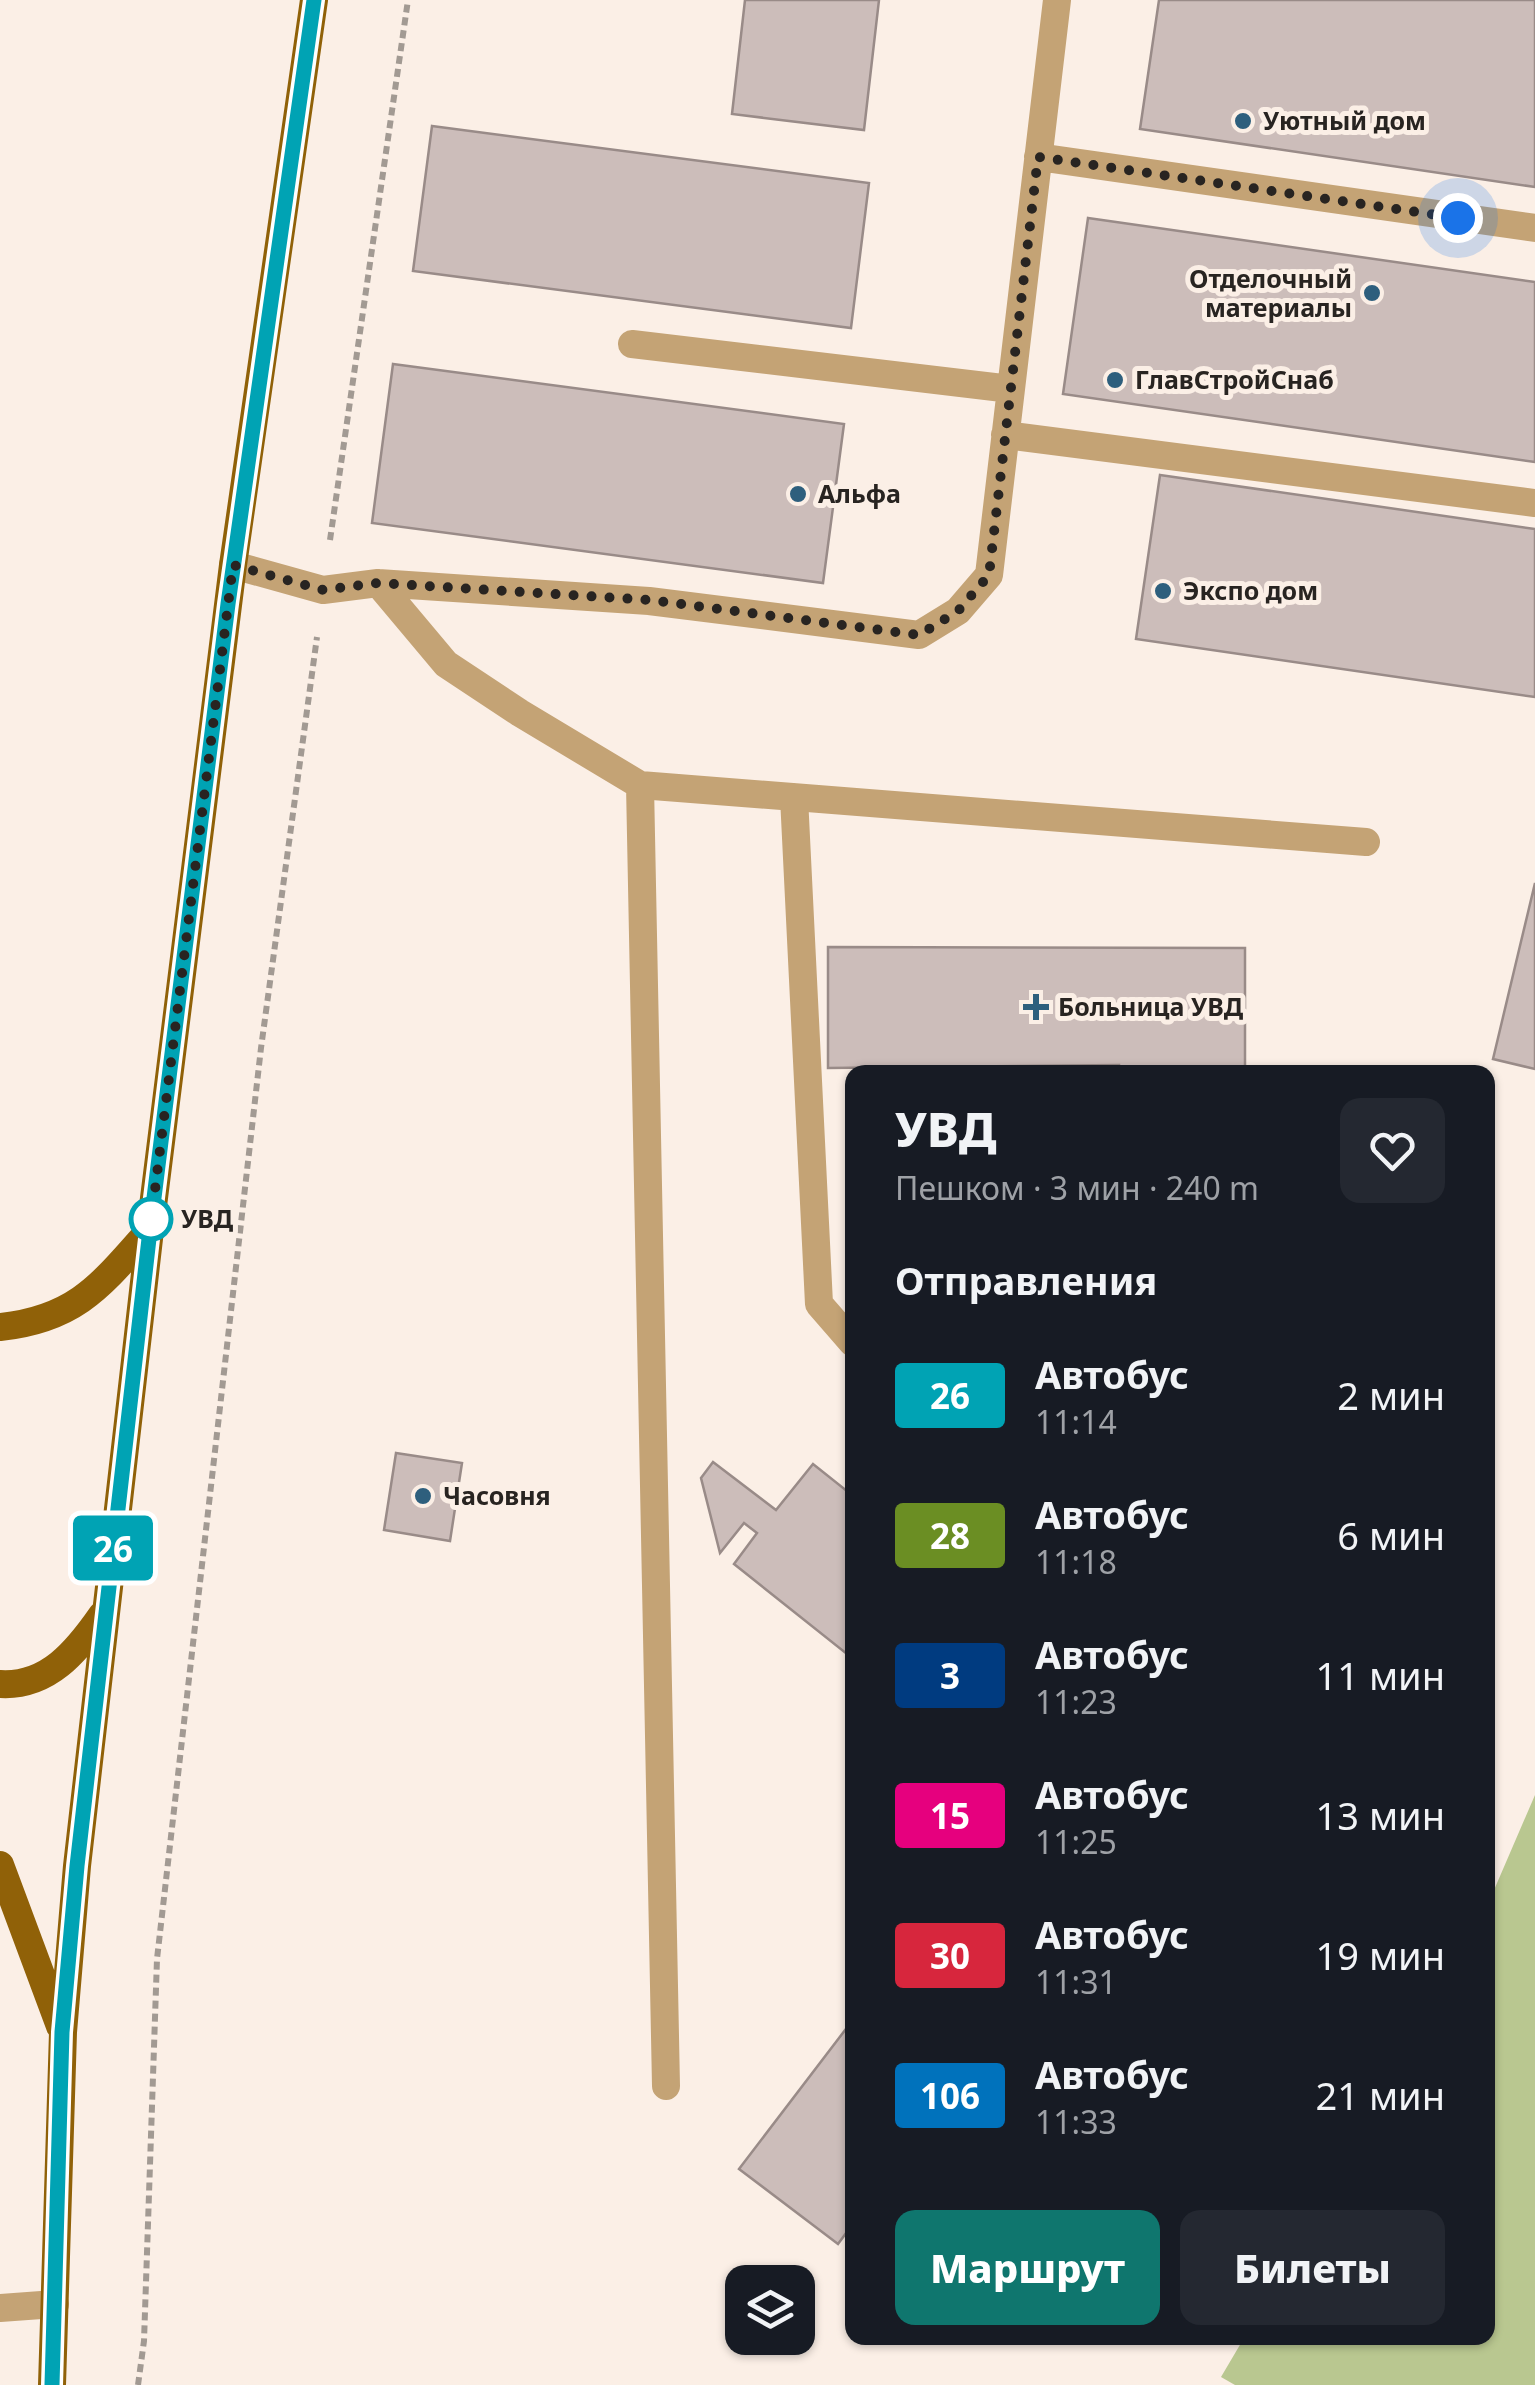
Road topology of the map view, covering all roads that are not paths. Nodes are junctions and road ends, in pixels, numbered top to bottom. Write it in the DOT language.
graph roads {
  1 [pos="314,0"];
  2 [pos="1056,0"];
  3 [pos="1038,157"];
  4 [pos="1535,228"];
  5 [pos="632,344"];
  6 [pos="1011,389"];
  7 [pos="1005,435"];
  8 [pos="1535,502"];
  9 [pos="233,565"];
  10 [pos="378,583"];
  11 [pos="640,785"];
  12 [pos="794,797"];
  13 [pos="1366,842"];
  14 [pos="150,1230"];
  15 [pos="0,1327"];
  16 [pos="845,1334"];
  17 [pos="106,1610"];
  18 [pos="0,1684"];
  19 [pos="0,1865"];
  20 [pos="62,2032"];
  21 [pos="666,2086"];
  22 [pos="55,2304"];
  23 [pos="0,2308"];
  24 [pos="52,2385"];
  1 -- 9 [label="main road"];
  2 -- 3 [label="street"];
  3 -- 4 [label="street"];
  3 -- 6 [label="street"];
  5 -- 6 [label="street"];
  6 -- 7 [label="street"];
  7 -- 8 [label="street"];
  7 -- 10 [label="street"];
  9 -- 10 [label="street"];
  9 -- 14 [label="main road"];
  10 -- 11 [label="street"];
  11 -- 12 [label="street"];
  11 -- 21 [label="street"];
  12 -- 13 [label="street"];
  12 -- 16 [label="street"];
  14 -- 15 [label="main road"];
  14 -- 17 [label="main road"];
  17 -- 18 [label="main road"];
  17 -- 20 [label="main road"];
  19 -- 20 [label="main road"];
  20 -- 22 [label="main road"];
  22 -- 23 [label="street"];
  22 -- 24 [label="main road"];
}
